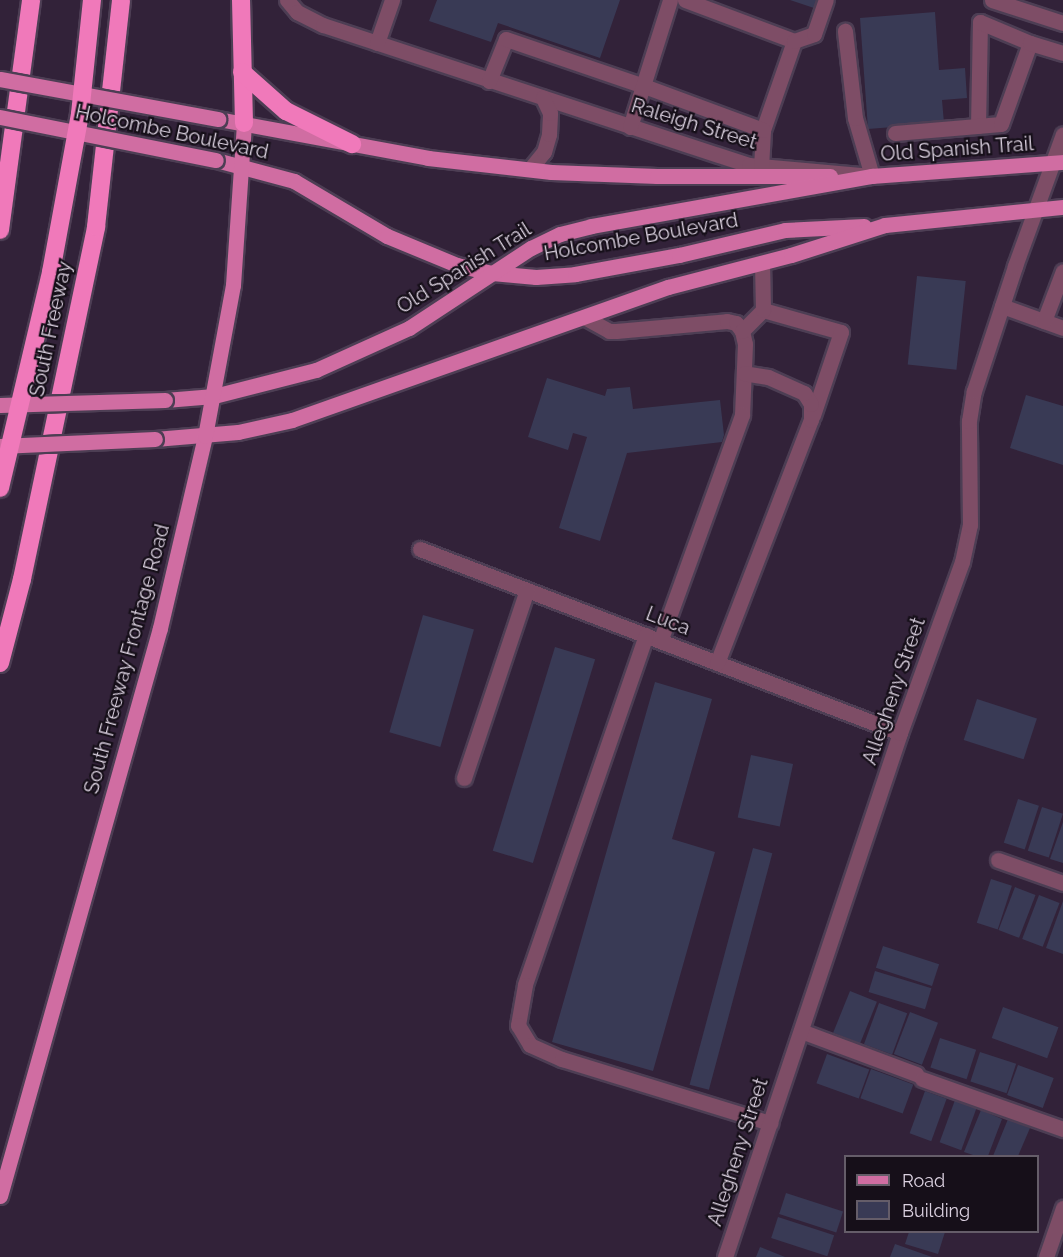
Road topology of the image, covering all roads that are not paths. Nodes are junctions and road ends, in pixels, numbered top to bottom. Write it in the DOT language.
graph roads {
  1 [pos="31,0"];
  2 [pos="92,0"];
  3 [pos="121,0"];
  4 [pos="241,0"];
  5 [pos="287,0"];
  6 [pos="392,0"];
  7 [pos="670,0"];
  8 [pos="685,0"];
  9 [pos="826,0"];
  10 [pos="992,0"];
  11 [pos="1063,23"];
  12 [pos="845,31"];
  13 [pos="794,41"];
  14 [pos="377,43"];
  15 [pos="1030,43"];
  16 [pos="1063,53"];
  17 [pos="242,72"];
  18 [pos="0,79"];
  19 [pos="489,81"];
  20 [pos="644,86"];
  21 [pos="543,98"];
  22 [pos="0,117"];
  23 [pos="244,123"];
  24 [pos="978,126"];
  25 [pos="630,127"];
  26 [pos="763,130"];
  27 [pos="895,133"];
  28 [pos="1063,134"];
  29 [pos="352,144"];
  30 [pos="1059,162"];
  31 [pos="241,165"];
  32 [pos="760,166"];
  33 [pos="530,169"];
  34 [pos="872,176"];
  35 [pos="1063,207"];
  36 [pos="1037,208"];
  37 [pos="885,225"];
  38 [pos="0,230"];
  39 [pos="762,263"];
  40 [pos="1063,271"];
  41 [pos="492,273"];
  42 [pos="1002,306"];
  43 [pos="763,310"];
  44 [pos="584,316"];
  45 [pos="1044,321"];
  46 [pos="1063,328"];
  47 [pos="742,331"];
  48 [pos="744,373"];
  49 [pos="214,396"];
  50 [pos="0,405"];
  51 [pos="811,420"];
  52 [pos="205,436"];
  53 [pos="0,446"];
  54 [pos="0,488"];
  55 [pos="420,549"];
  56 [pos="527,590"];
  57 [pos="653,638"];
  58 [pos="0,663"];
  59 [pos="717,663"];
  60 [pos="900,733"];
  61 [pos="464,778"];
  62 [pos="998,860"];
  63 [pos="1063,883"];
  64 [pos="801,1031"];
  65 [pos="770,1123"];
  66 [pos="1063,1129"];
  67 [pos="0,1196"];
  68 [pos="1063,1208"];
  69 [pos="725,1257"];
  70 [pos="1046,1257"];
  1 -- 38 [label="highway"];
  2 -- 54 [label="highway, bridge"];
  3 -- 58 [label="highway, South Freeway"];
  4 -- 17 [label="highway"];
  5 -- 14 [label="street, Raleigh Street"];
  6 -- 14 [label="street"];
  7 -- 20 [label="street"];
  8 -- 13 [label="street"];
  9 -- 13 [label="street"];
  10 -- 11 [label="street"];
  12 -- 34 [label="street"];
  13 -- 26 [label="street"];
  14 -- 19 [label="street, Raleigh Street"];
  15 -- 16 [label="street"];
  15 -- 24 [label="street"];
  15 -- 24 [label="street"];
  17 -- 23 [label="highway"];
  17 -- 29 [label="highway"];
  18 -- 23 [label="main road, Holcombe Boulevard, bridge"];
  19 -- 20 [label="street"];
  19 -- 21 [label="street, Raleigh Street"];
  20 -- 25 [label="street"];
  20 -- 26 [label="street"];
  21 -- 25 [label="street, Raleigh Street"];
  21 -- 33 [label="street"];
  22 -- 31 [label="main road, Holcombe Boulevard, bridge"];
  23 -- 29 [label="main road, Holcombe Boulevard"];
  23 -- 31 [label="main road, South Freeway Frontage Road"];
  24 -- 27 [label="street"];
  25 -- 32 [label="street, Raleigh Street"];
  26 -- 32 [label="street"];
  28 -- 30 [label="street, Allegheny Street"];
  29 -- 33 [label="main road, Holcombe Boulevard"];
  30 -- 34 [label="main road, Old Spanish Trail"];
  30 -- 36 [label="street, Allegheny Street"];
  31 -- 41 [label="main road, Holcombe Boulevard"];
  31 -- 49 [label="main road, South Freeway Frontage Road"];
  32 -- 34 [label="street, Raleigh Street"];
  33 -- 34 [label="main road, Holcombe Boulevard"];
  34 -- 41 [label="main road, Old Spanish Trail"];
  35 -- 36 [label="main road"];
  36 -- 37 [label="main road"];
  36 -- 42 [label="street, Allegheny Street"];
  37 -- 39 [label="main road"];
  37 -- 41 [label="main road, Holcombe Boulevard"];
  39 -- 43 [label="street"];
  39 -- 44 [label="main road"];
  40 -- 45 [label="street"];
  41 -- 49 [label="main road, Old Spanish Trail"];
  42 -- 45 [label="street"];
  42 -- 60 [label="street, Allegheny Street"];
  43 -- 47 [label="street"];
  43 -- 51 [label="street"];
  44 -- 47 [label="street"];
  44 -- 52 [label="main road"];
  45 -- 46 [label="street"];
  47 -- 48 [label="street"];
  48 -- 51 [label="street"];
  48 -- 57 [label="street"];
  49 -- 50 [label="main road, Old Spanish Trail, bridge"];
  49 -- 52 [label="main road, South Freeway Frontage Road"];
  51 -- 59 [label="street"];
  52 -- 53 [label="main road, bridge"];
  52 -- 67 [label="main road, South Freeway Frontage Road"];
  55 -- 56 [label="street, Luca"];
  56 -- 57 [label="street, Luca"];
  56 -- 61 [label="street"];
  57 -- 59 [label="street, Luca"];
  57 -- 65 [label="street"];
  59 -- 60 [label="street, Luca"];
  60 -- 64 [label="street, Allegheny Street"];
  62 -- 63 [label="street"];
  64 -- 65 [label="street, Allegheny Street"];
  64 -- 66 [label="street"];
  65 -- 69 [label="street, Allegheny Street"];
  68 -- 70 [label="street"];
}
